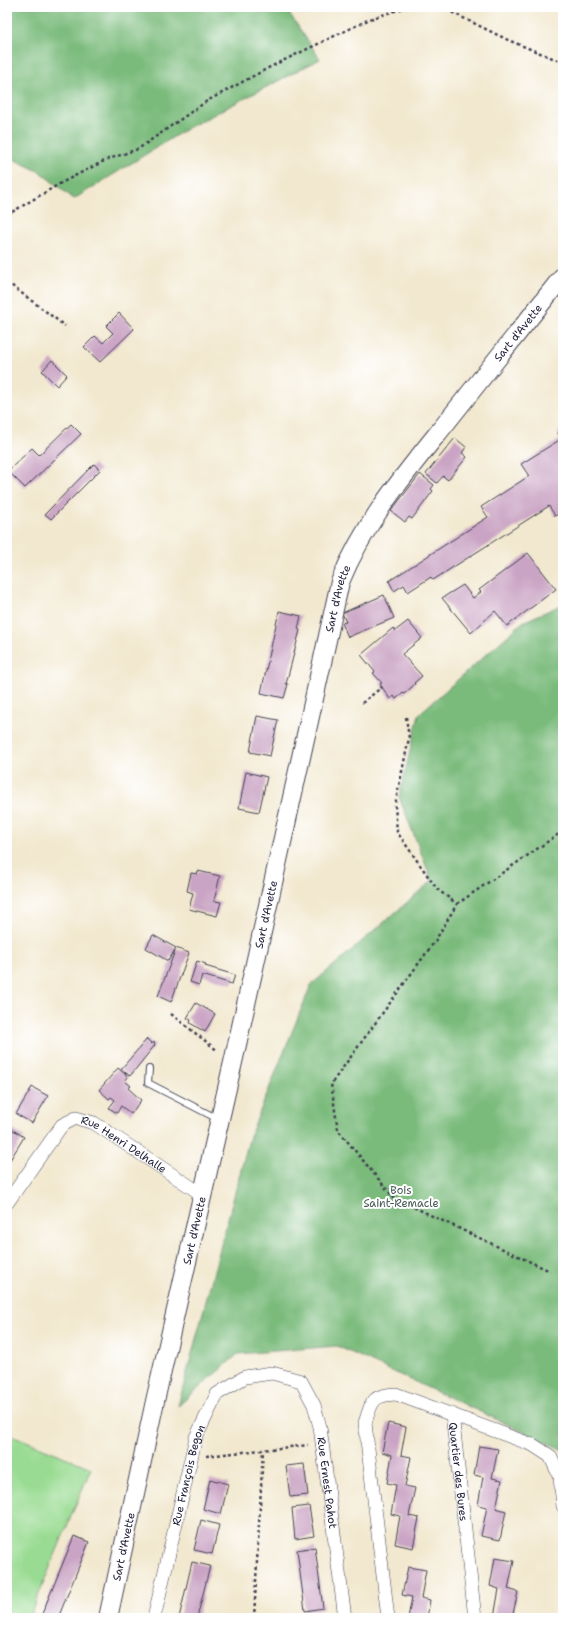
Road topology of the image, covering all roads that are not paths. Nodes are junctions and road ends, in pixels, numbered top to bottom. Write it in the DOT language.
graph roads {
  1 [pos="563,276"];
  2 [pos="149,1069"];
  3 [pos="219,1119"];
  4 [pos="203,1195"];
  5 [pos="7,1203"];
  6 [pos="272,1373"];
  7 [pos="452,1414"];
  8 [pos="563,1506"];
  9 [pos="108,1618"];
  10 [pos="154,1618"];
  11 [pos="345,1618"];
  12 [pos="388,1618"];
  13 [pos="475,1618"];
  1 -- 3 [label="street, Sart d'Avette"];
  2 -- 3 [label="lane"];
  3 -- 4 [label="street, Sart d'Avette"];
  4 -- 5 [label="street, Rue Henri Delhalle"];
  4 -- 9 [label="street, Sart d'Avette"];
  6 -- 10 [label="street, Rue François Begon"];
  6 -- 11 [label="street, Rue Ernest Pahot"];
  7 -- 8 [label="street"];
  7 -- 12 [label="street, Quartier des Bures"];
  7 -- 13 [label="street, Quartier des Bures"];
}
